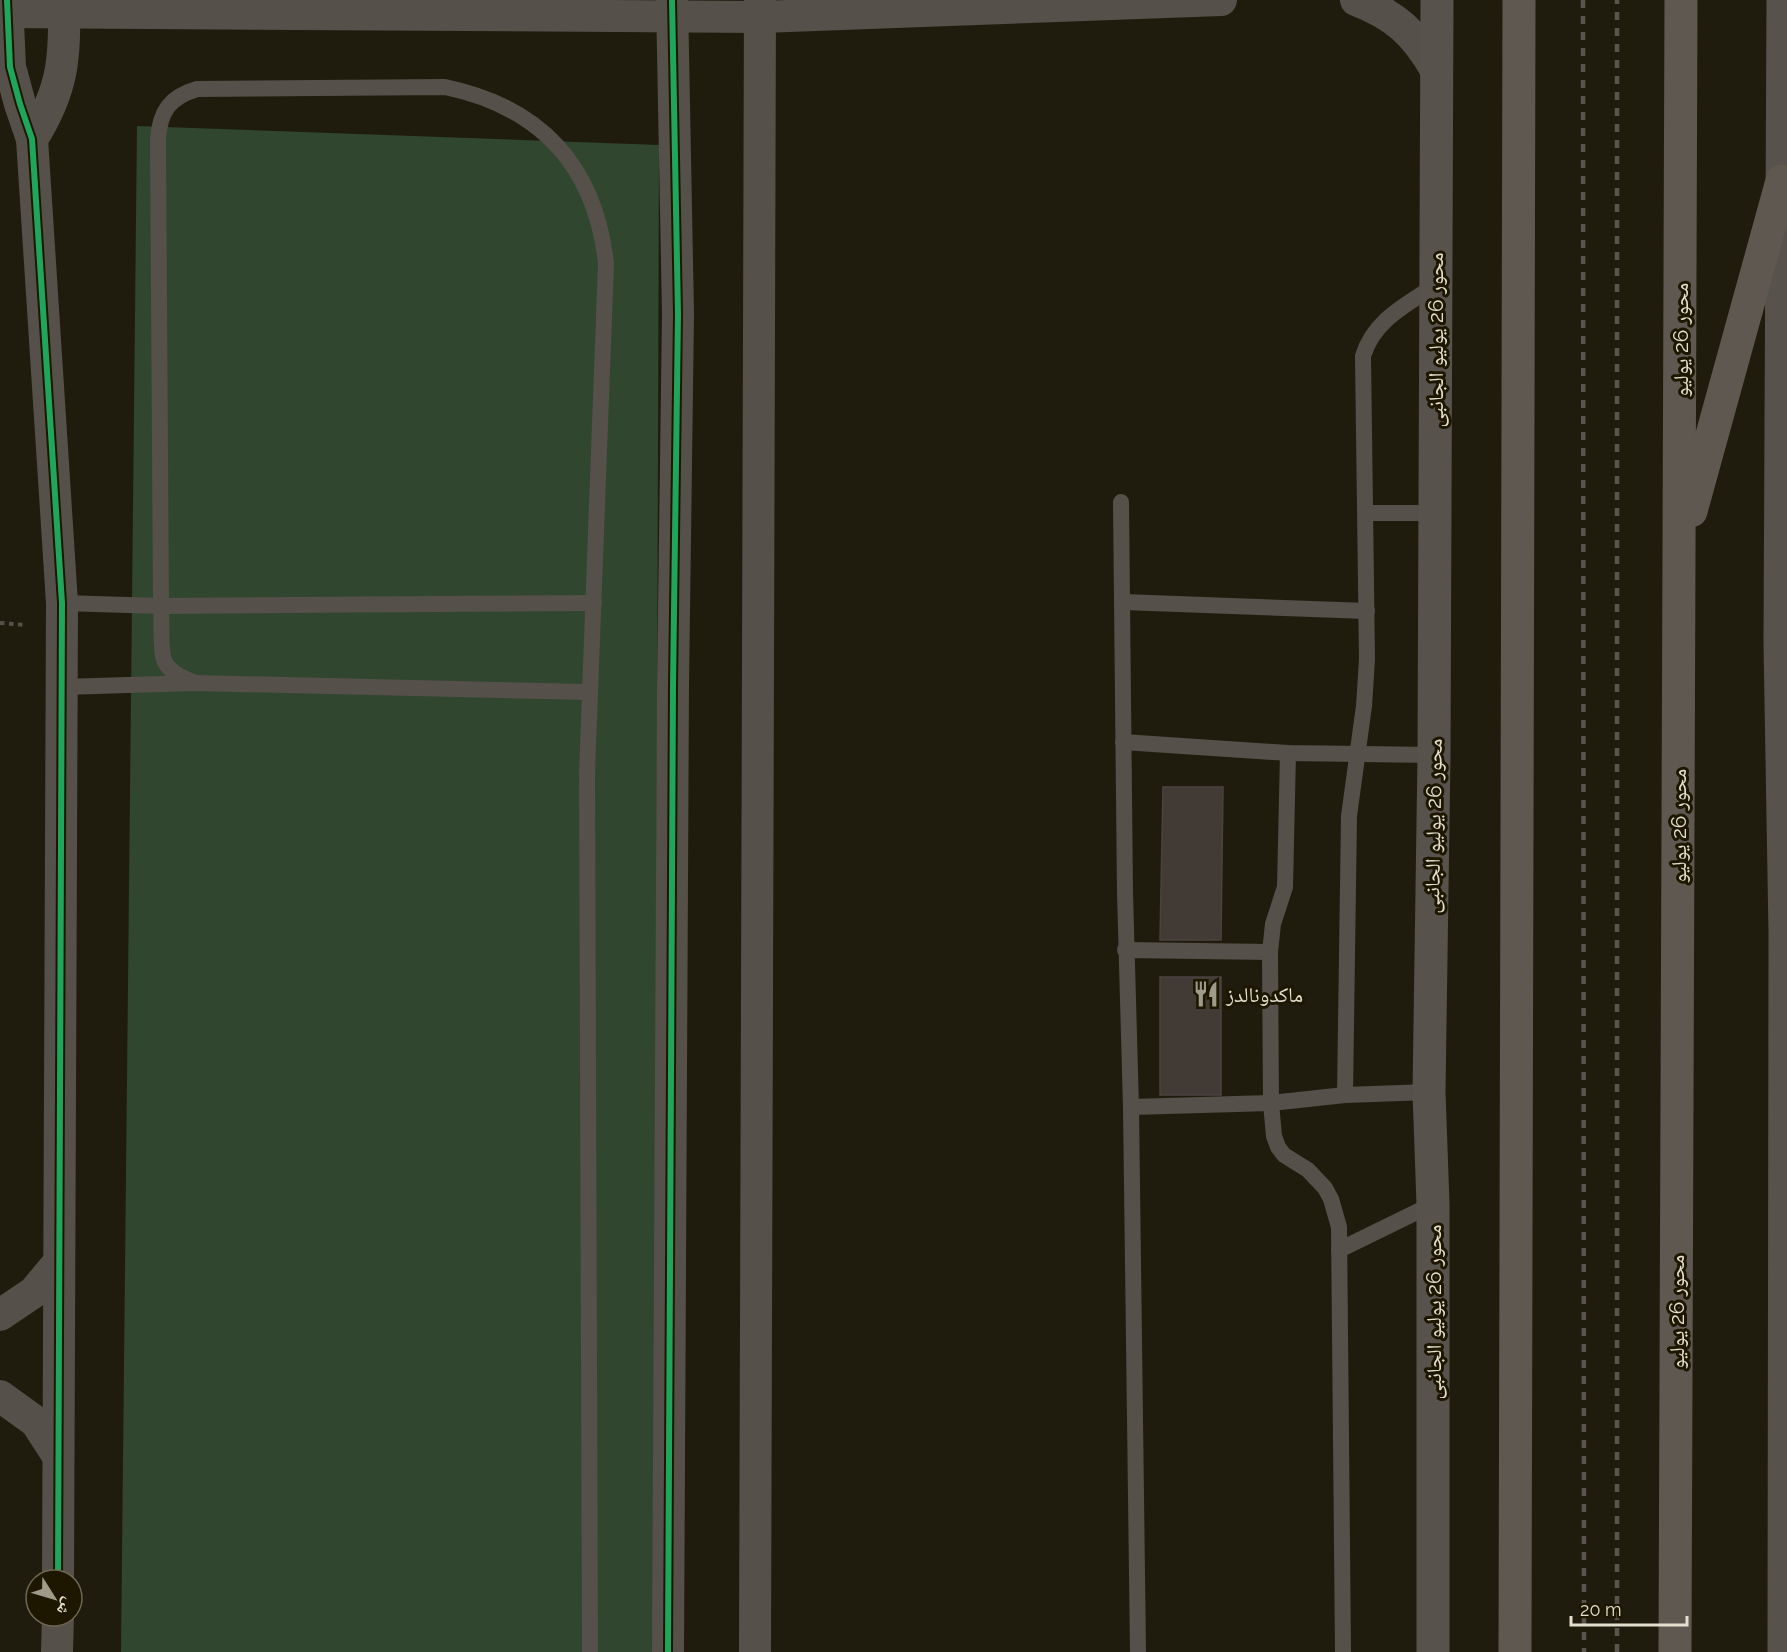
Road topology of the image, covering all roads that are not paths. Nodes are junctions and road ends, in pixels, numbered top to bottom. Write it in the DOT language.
graph roads {
  1 [pos="1221,0"];
  2 [pos="1356,0"];
  3 [pos="1437,0"];
  4 [pos="1519,0"];
  5 [pos="1681,0"];
  6 [pos="1783,0"];
  7 [pos="64,6"];
  8 [pos="5,8"];
  9 [pos="673,8"];
  10 [pos="760,9"];
  11 [pos="1436,69"];
  12 [pos="32,139"];
  13 [pos="1782,181"];
  14 [pos="1436,285"];
  15 [pos="1121,502"];
  16 [pos="1367,513"];
  17 [pos="1435,513"];
  18 [pos="1680,554"];
  19 [pos="1784,599"];
  20 [pos="1123,602"];
  21 [pos="62,603"];
  22 [pos="594,603"];
  23 [pos="161,606"];
  24 [pos="1367,611"];
  25 [pos="1783,643"];
  26 [pos="195,683"];
  27 [pos="62,687"];
  28 [pos="590,692"];
  29 [pos="1124,742"];
  30 [pos="1288,753"];
  31 [pos="1357,754"];
  32 [pos="1434,755"];
  33 [pos="1125,950"];
  34 [pos="1270,952"];
  35 [pos="1429,1092"];
  36 [pos="1345,1095"];
  37 [pos="1270,1103"];
  38 [pos="1131,1107"];
  39 [pos="1433,1204"];
  40 [pos="1339,1250"];
  41 [pos="59,1262"];
  42 [pos="0,1316"];
  43 [pos="0,1396"];
  44 [pos="58,1456"];
  45 [pos="58,1568"];
  46 [pos="58,1628"];
  47 [pos="57,1652"];
  48 [pos="590,1652"];
  49 [pos="668,1652"];
  50 [pos="755,1652"];
  51 [pos="1138,1652"];
  52 [pos="1343,1652"];
  53 [pos="1432,1652"];
  54 [pos="1515,1652"];
  55 [pos="1675,1652"];
  56 [pos="1784,1652"];
  1 -- 10 [label="street"];
  2 -- 11 [label="street"];
  3 -- 11 [label="main road, محور 26 يوليو الجانبى"];
  4 -- 54 [label="highway"];
  5 -- 18 [label="highway, محور 26 يوليو"];
  6 -- 13 [label="main road"];
  7 -- 8 [label="street"];
  7 -- 9 [label="street"];
  7 -- 12 [label="street"];
  8 -- 12 [label="street"];
  9 -- 10 [label="street"];
  9 -- 49 [label="street"];
  10 -- 50 [label="street"];
  11 -- 14 [label="main road, محور 26 يوليو الجانبى"];
  12 -- 21 [label="street"];
  13 -- 18 [label="highway"];
  13 -- 19 [label="main road"];
  14 -- 16 [label="lane"];
  14 -- 17 [label="main road, محور 26 يوليو الجانبى"];
  15 -- 20 [label="lane"];
  16 -- 17 [label="lane"];
  16 -- 24 [label="lane"];
  17 -- 32 [label="main road, محور 26 يوليو الجانبى"];
  18 -- 55 [label="highway, محور 26 يوليو"];
  19 -- 25 [label="main road"];
  20 -- 24 [label="lane"];
  20 -- 29 [label="lane"];
  21 -- 23 [label="lane"];
  21 -- 27 [label="street"];
  22 -- 23 [label="lane"];
  22 -- 23 [label="lane"];
  22 -- 28 [label="lane"];
  23 -- 26 [label="lane"];
  24 -- 31 [label="lane"];
  25 -- 56 [label="main road"];
  26 -- 27 [label="lane"];
  26 -- 28 [label="lane"];
  27 -- 41 [label="street"];
  28 -- 48 [label="lane"];
  29 -- 30 [label="lane"];
  29 -- 33 [label="lane"];
  30 -- 31 [label="lane"];
  30 -- 34 [label="lane"];
  31 -- 32 [label="lane"];
  31 -- 36 [label="lane"];
  32 -- 35 [label="main road, محور 26 يوليو الجانبى"];
  33 -- 34 [label="lane"];
  33 -- 38 [label="lane"];
  34 -- 37 [label="lane"];
  35 -- 36 [label="lane"];
  35 -- 39 [label="main road, محور 26 يوليو الجانبى"];
  36 -- 37 [label="lane"];
  37 -- 38 [label="lane"];
  37 -- 40 [label="lane"];
  38 -- 51 [label="lane"];
  39 -- 40 [label="lane"];
  39 -- 53 [label="main road, محور 26 يوليو الجانبى"];
  40 -- 52 [label="lane"];
  41 -- 42 [label="street"];
  41 -- 44 [label="street"];
  43 -- 44 [label="street"];
  44 -- 45 [label="street"];
  46 -- 47 [label="street"];
}
